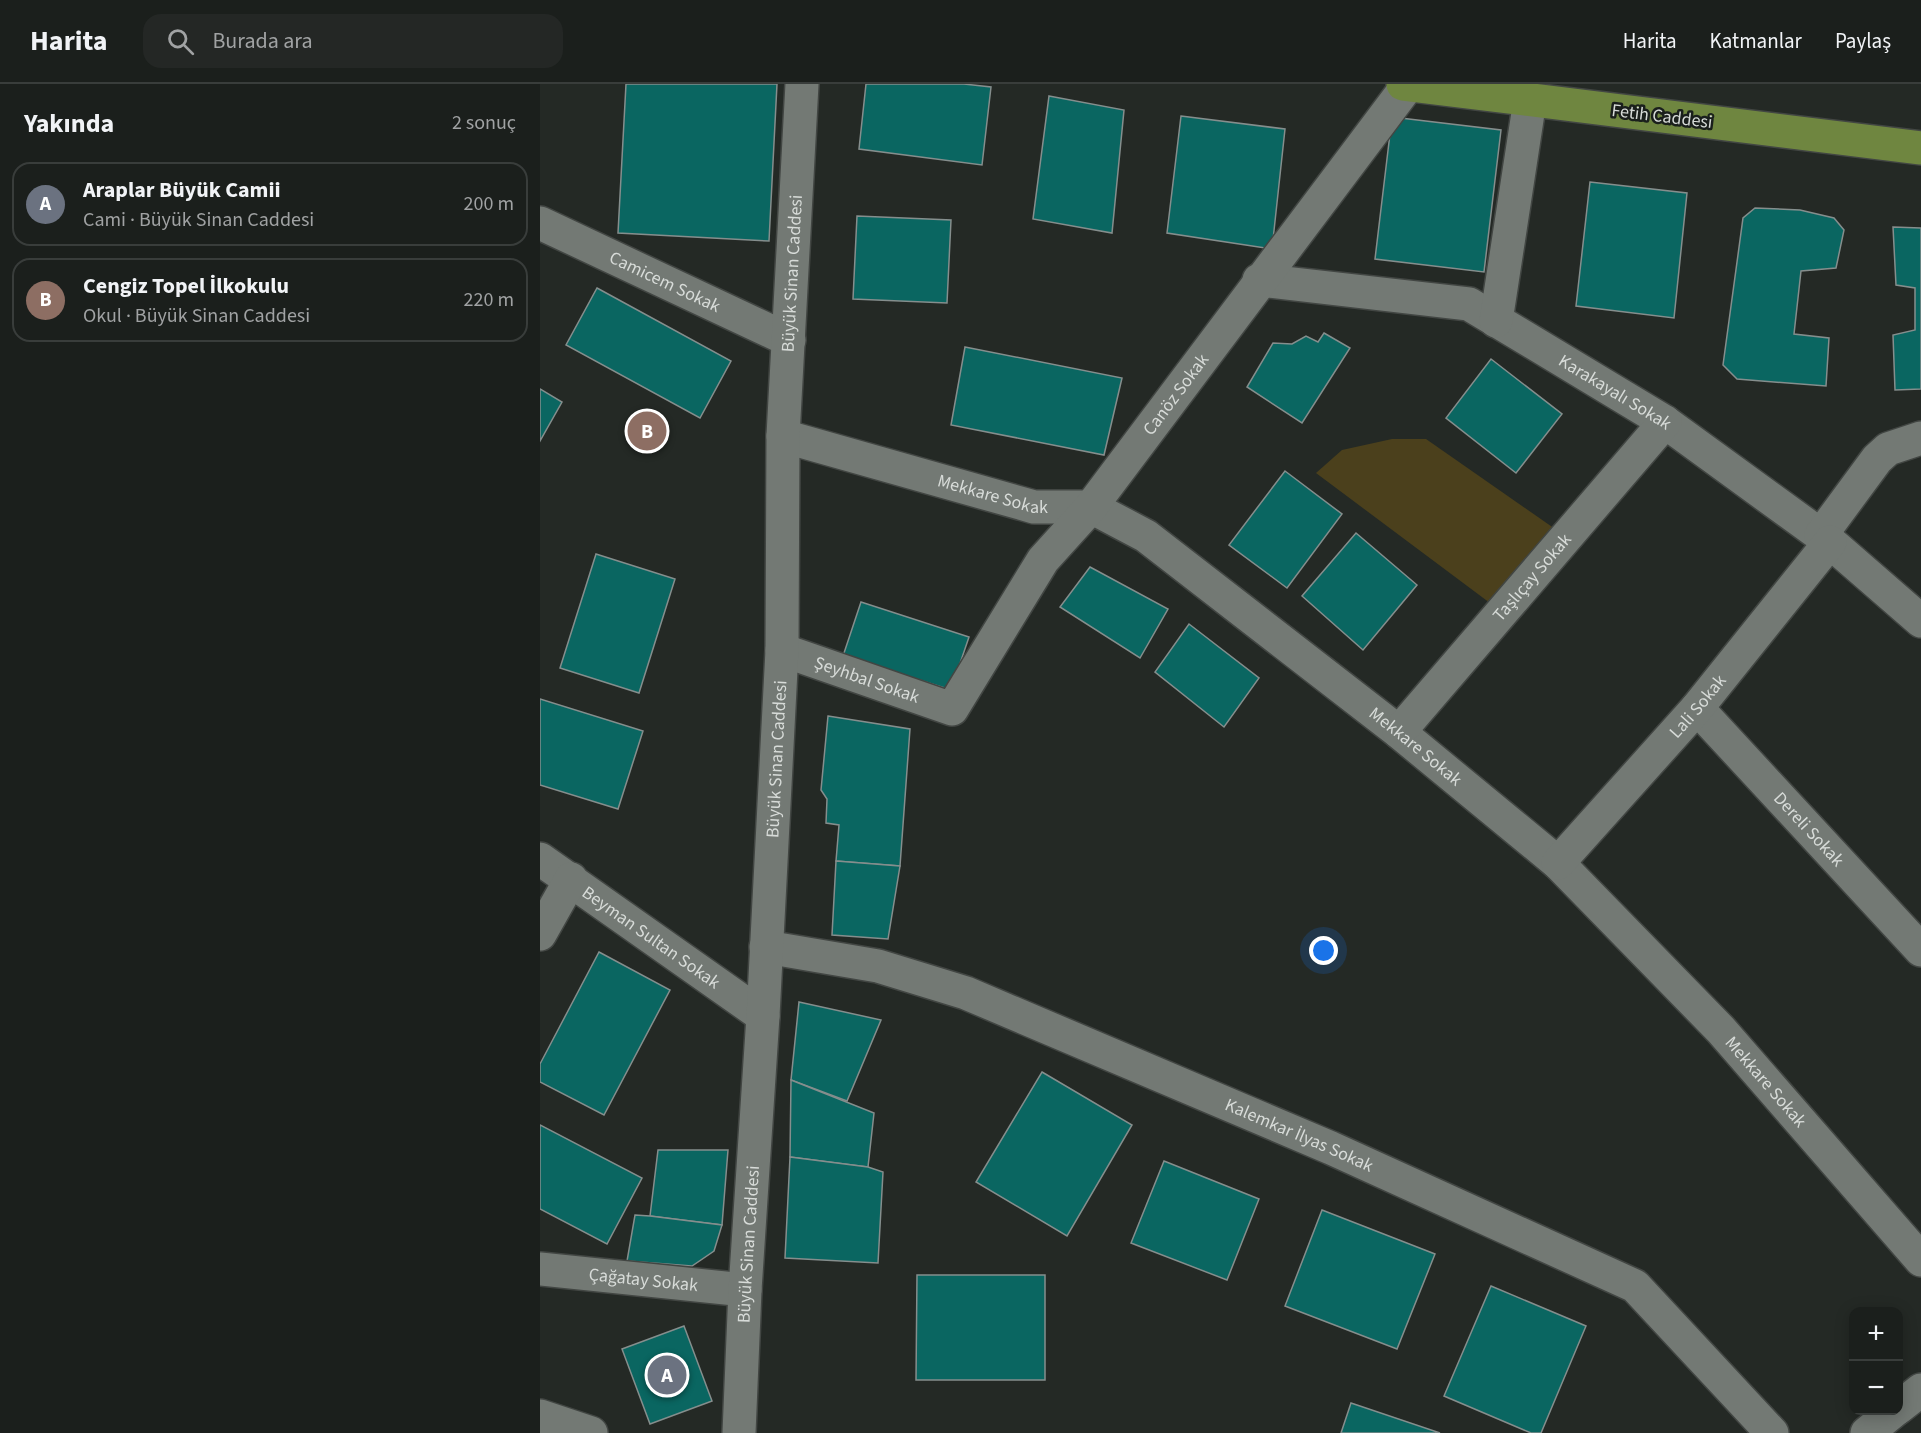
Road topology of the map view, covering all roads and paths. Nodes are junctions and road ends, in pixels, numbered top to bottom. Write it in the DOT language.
graph roads {
  1 [pos="802,84"];
  2 [pos="1405,84"];
  3 [pos="1530,100"];
  4 [pos="1921,148"];
  5 [pos="540,223"];
  6 [pos="1259,280"];
  7 [pos="1496,321"];
  8 [pos="789,340"];
  9 [pos="1665,422"];
  10 [pos="783,436"];
  11 [pos="1921,438"];
  12 [pos="1091,507"];
  13 [pos="1826,538"];
  14 [pos="1921,621"];
  15 [pos="782,650"];
  16 [pos="1697,708"];
  17 [pos="951,709"];
  18 [pos="1399,732"];
  19 [pos="540,859"];
  20 [pos="1558,863"];
  21 [pos="571,879"];
  22 [pos="540,934"];
  23 [pos="766,948"];
  24 [pos="1921,950"];
  25 [pos="763,1016"];
  26 [pos="1921,1260"];
  27 [pos="540,1270"];
  28 [pos="745,1290"];
  29 [pos="1921,1390"];
  30 [pos="1903,1405"];
  31 [pos="1889,1415"];
  32 [pos="540,1416"];
  33 [pos="591,1433"];
  34 [pos="739,1433"];
  35 [pos="1772,1433"];
  36 [pos="1867,1433"];
  1 -- 8 [label="street, Büyük Sinan Caddesi"];
  2 -- 3 [label="main road, Fetih Caddesi"];
  2 -- 6 [label="street, Canöz Sokak"];
  3 -- 4 [label="main road, Fetih Caddesi"];
  3 -- 7 [label="street"];
  5 -- 8 [label="street, Camicem Sokak"];
  6 -- 7 [label="street, Karakayalı Sokak"];
  6 -- 12 [label="street, Canöz Sokak"];
  7 -- 9 [label="street, Karakayalı Sokak"];
  8 -- 10 [label="street, Büyük Sinan Caddesi"];
  9 -- 13 [label="street, Karakayalı Sokak"];
  9 -- 18 [label="street, Taşlıçay Sokak"];
  10 -- 12 [label="street, Mekkare Sokak"];
  10 -- 15 [label="street, Büyük Sinan Caddesi"];
  11 -- 13 [label="street, Lali Sokak"];
  12 -- 17 [label="street, Canöz Sokak"];
  12 -- 18 [label="street, Mekkare Sokak"];
  13 -- 14 [label="street, Karakayalı Sokak"];
  13 -- 16 [label="street, Lali Sokak"];
  15 -- 17 [label="street, Şeyhbal Sokak"];
  15 -- 23 [label="street, Büyük Sinan Caddesi"];
  16 -- 20 [label="street, Lali Sokak"];
  16 -- 24 [label="street, Dereli Sokak"];
  18 -- 20 [label="street, Mekkare Sokak"];
  19 -- 21 [label="street, Beyman Sultan Sokak"];
  20 -- 26 [label="street, Mekkare Sokak"];
  21 -- 22 [label="street"];
  21 -- 25 [label="street, Beyman Sultan Sokak"];
  23 -- 25 [label="street, Büyük Sinan Caddesi"];
  23 -- 35 [label="street, Kalemkar İlyas Sokak"];
  25 -- 28 [label="street, Büyük Sinan Caddesi"];
  27 -- 28 [label="street, Çağatay Sokak"];
  28 -- 34 [label="street, Büyük Sinan Caddesi"];
  29 -- 30 [label="street"];
  31 -- 36 [label="street"];
  32 -- 33 [label="street"];
}
